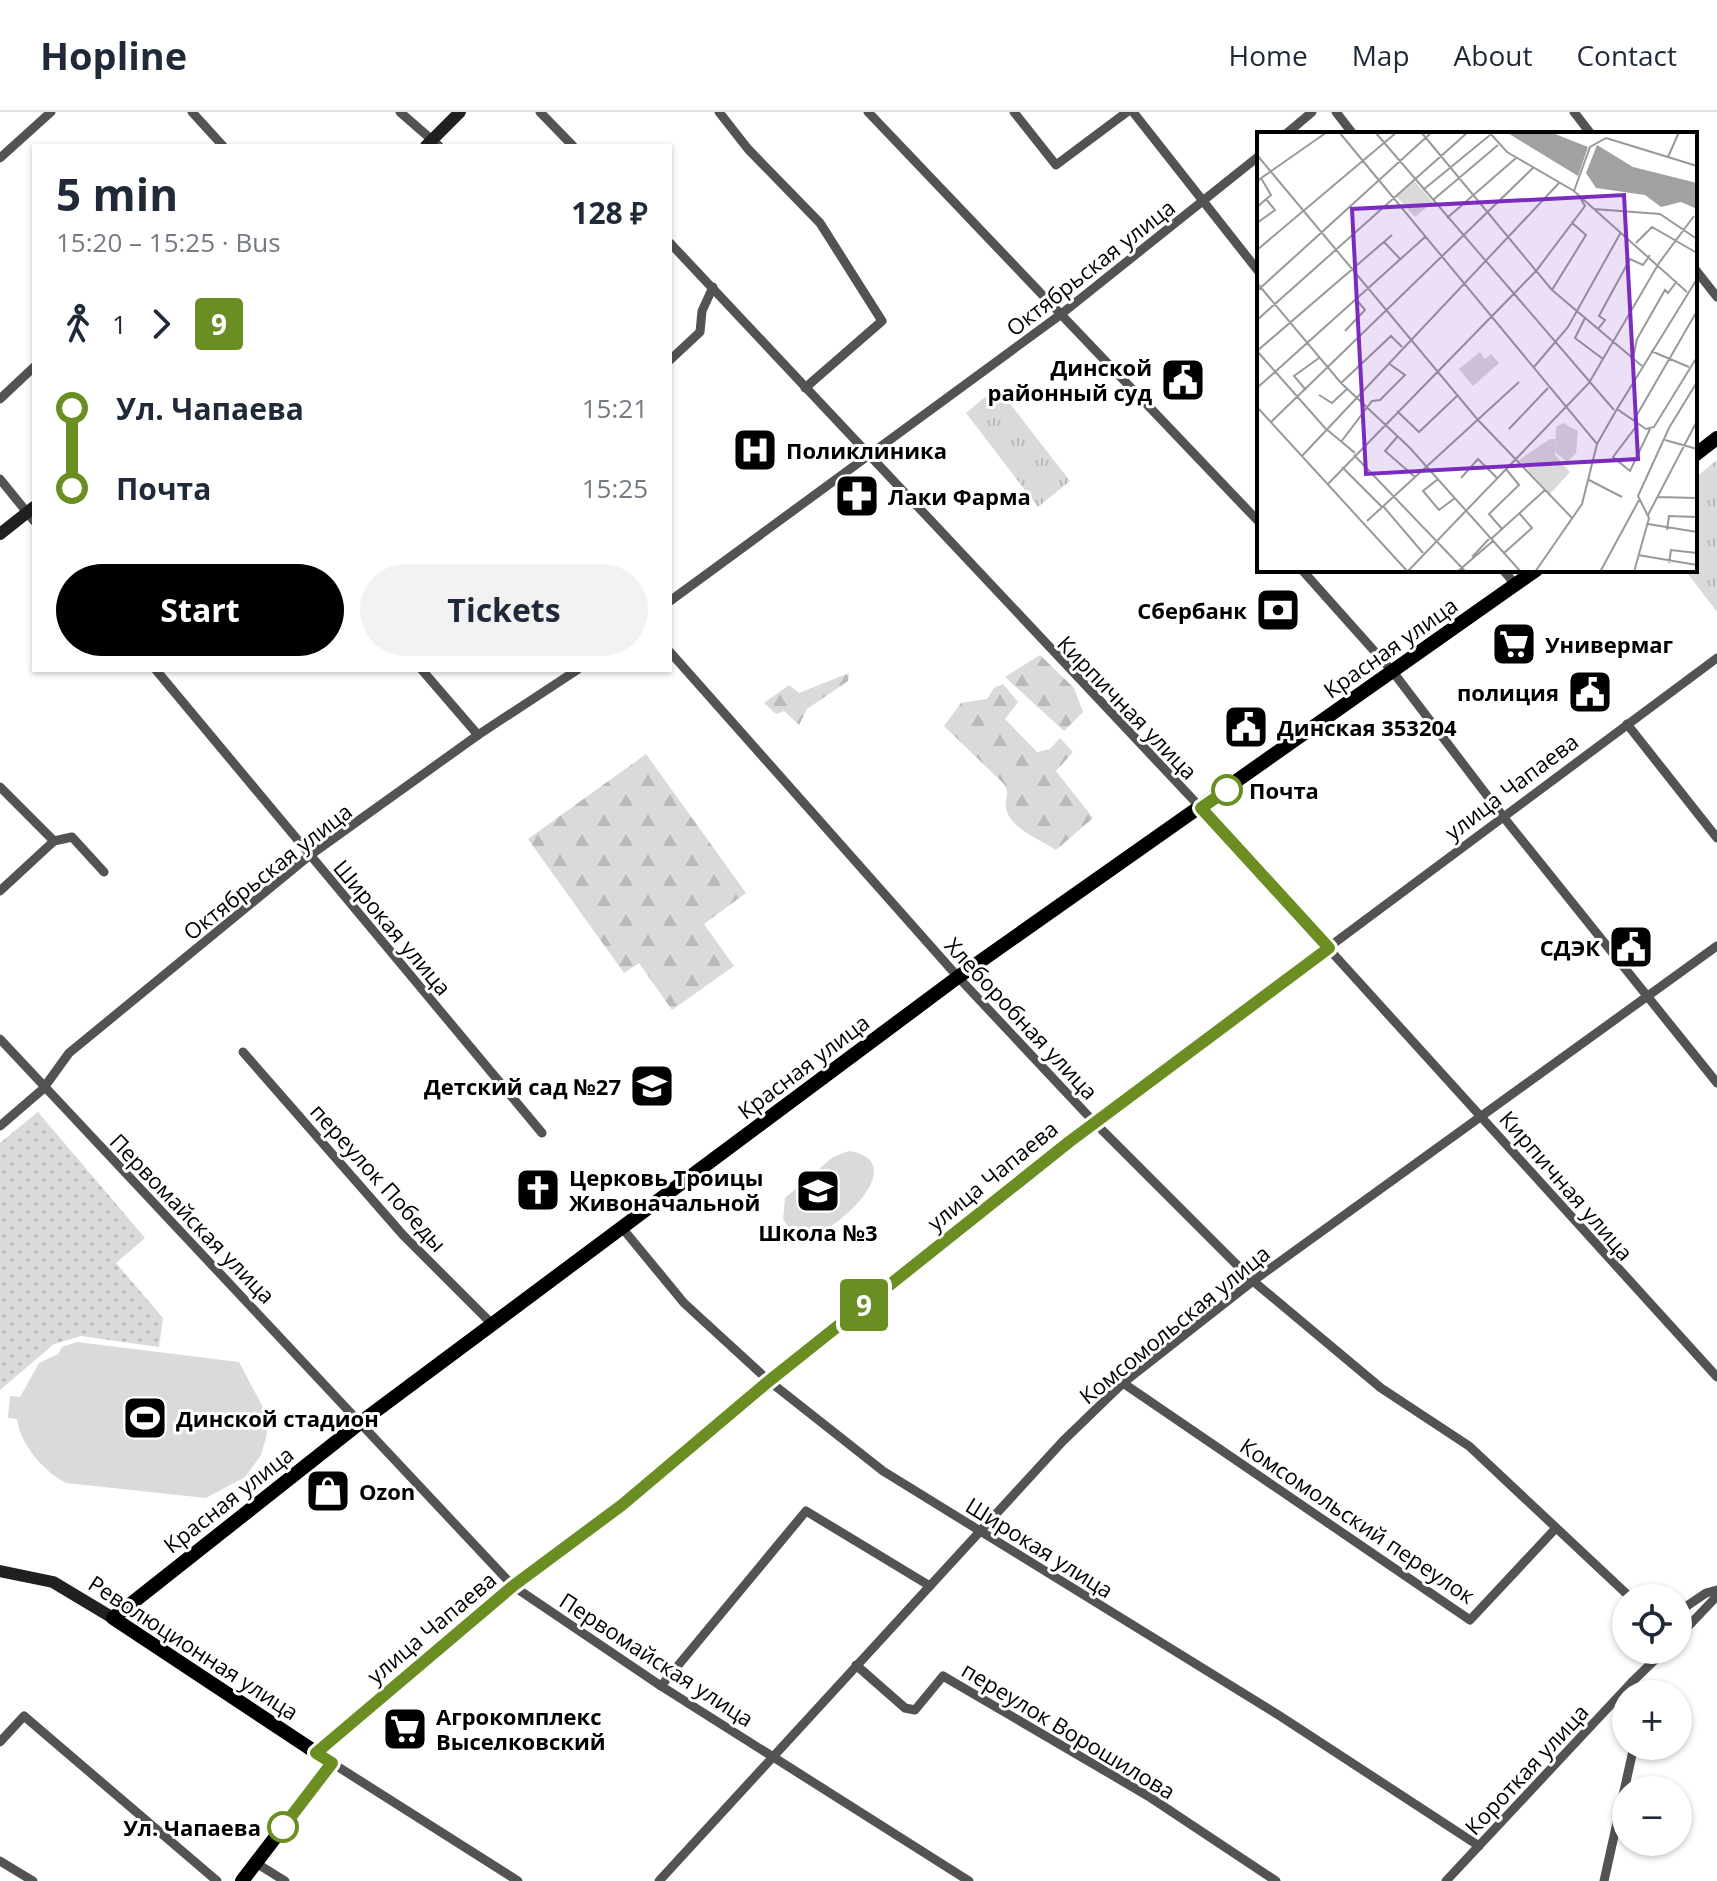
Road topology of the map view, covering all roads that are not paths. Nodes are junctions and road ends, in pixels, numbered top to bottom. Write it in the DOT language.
graph roads {
  1 [pos="51,112"];
  2 [pos="192,112"];
  3 [pos="400,112"];
  4 [pos="460,112"];
  5 [pos="540,112"];
  6 [pos="719,112"];
  7 [pos="868,112"];
  8 [pos="1014,112"];
  9 [pos="1130,112"];
  10 [pos="1312,112"];
  11 [pos="1336,112"];
  12 [pos="1574,112"];
  13 [pos="1288,132"];
  14 [pos="1351,132"];
  15 [pos="1589,132"];
  16 [pos="221,144"];
  17 [pos="433,144"];
  18 [pos="571,144"];
  19 [pos="0,158"];
  20 [pos="1257,158"];
  21 [pos="1203,202"];
  22 [pos="672,245"];
  23 [pos="1257,270"];
  24 [pos="1697,272"];
  25 [pos="713,287"];
  26 [pos="1717,297"];
  27 [pos="1060,315"];
  28 [pos="672,358"];
  29 [pos="32,369"];
  30 [pos="805,388"];
  31 [pos="0,399"];
  32 [pos="1717,438"];
  33 [pos="1697,453"];
  34 [pos="869,457"];
  35 [pos="0,479"];
  36 [pos="32,514"];
  37 [pos="1257,520"];
  38 [pos="0,534"];
  39 [pos="1304,572"];
  40 [pos="1505,572"];
  41 [pos="1533,572"];
  42 [pos="1516,585"];
  43 [pos="672,600"];
  44 [pos="672,654"];
  45 [pos="1717,658"];
  46 [pos="158,672"];
  47 [pos="424,672"];
  48 [pos="574,672"];
  49 [pos="1393,672"];
  50 [pos="1627,724"];
  51 [pos="478,735"];
  52 [pos="0,787"];
  53 [pos="1201,808"];
  54 [pos="1505,819"];
  55 [pos="1717,838"];
  56 [pos="54,841"];
  57 [pos="309,856"];
  58 [pos="104,872"];
  59 [pos="0,891"];
  60 [pos="1717,946"];
  61 [pos="1329,948"];
  62 [pos="958,977"];
  63 [pos="1645,996"];
  64 [pos="0,1039"];
  65 [pos="243,1052"];
  66 [pos="1717,1083"];
  67 [pos="43,1089"];
  68 [pos="1482,1115"];
  69 [pos="1094,1122"];
  70 [pos="0,1126"];
  71 [pos="542,1133"];
  72 [pos="623,1229"];
  73 [pos="1253,1281"];
  74 [pos="492,1324"];
  75 [pos="1717,1377"];
  76 [pos="769,1381"];
  77 [pos="1123,1383"];
  78 [pos="361,1422"];
  79 [pos="1556,1528"];
  80 [pos="982,1531"];
  81 [pos="0,1571"];
  82 [pos="1616,1584"];
  83 [pos="513,1586"];
  84 [pos="930,1586"];
  85 [pos="1717,1590"];
  86 [pos="1717,1596"];
  87 [pos="1692,1602"];
  88 [pos="113,1618"];
  89 [pos="1692,1622"];
  90 [pos="1651,1664"];
  91 [pos="856,1665"];
  92 [pos="1634,1680"];
  93 [pos="661,1686"];
  94 [pos="1612,1703"];
  95 [pos="0,1742"];
  96 [pos="316,1753"];
  97 [pos="776,1757"];
  98 [pos="1631,1760"];
  99 [pos="332,1763"];
  100 [pos="1479,1846"];
  101 [pos="0,1861"];
  102 [pos="256,1863"];
  103 [pos="33,1881"];
  104 [pos="217,1881"];
  105 [pos="242,1881"];
  106 [pos="285,1881"];
  107 [pos="518,1881"];
  108 [pos="659,1881"];
  109 [pos="969,1881"];
  110 [pos="1276,1881"];
  111 [pos="1446,1881"];
  112 [pos="1604,1881"];
  1 -- 19 [label="street"];
  2 -- 16 [label="street"];
  3 -- 17 [label="street"];
  4 -- 17 [label="street"];
  5 -- 18 [label="street"];
  6 -- 30 [label="street"];
  7 -- 27 [label="street"];
  8 -- 9 [label="street"];
  9 -- 21 [label="street"];
  10 -- 13 [label="street"];
  11 -- 14 [label="street"];
  12 -- 15 [label="street"];
  20 -- 21 [label="street, Октябрьская улица"];
  21 -- 23 [label="street"];
  21 -- 27 [label="street, Октябрьская улица"];
  22 -- 25 [label="street, Кирпичная улица"];
  24 -- 26 [label="street"];
  25 -- 28 [label="street"];
  25 -- 30 [label="street, Кирпичная улица"];
  27 -- 34 [label="street, Октябрьская улица"];
  27 -- 37 [label="street"];
  29 -- 31 [label="street"];
  30 -- 34 [label="street, Кирпичная улица"];
  32 -- 33 [label="main road"];
  34 -- 43 [label="street, Октябрьская улица"];
  34 -- 53 [label="street, Кирпичная улица"];
  35 -- 36 [label="street"];
  36 -- 38 [label="street"];
  39 -- 49 [label="street"];
  40 -- 42 [label="street"];
  41 -- 42 [label="main road, Красная улица"];
  42 -- 49 [label="main road, Красная улица"];
  44 -- 62 [label="street, Хлеборобная улица"];
  45 -- 50 [label="street, улица Чапаева"];
  46 -- 57 [label="street, Широкая улица"];
  47 -- 51 [label="street"];
  48 -- 51 [label="street, Октябрьская улица"];
  49 -- 53 [label="main road, Красная улица"];
  49 -- 54 [label="street"];
  50 -- 54 [label="street, улица Чапаева"];
  50 -- 55 [label="street"];
  51 -- 57 [label="street, Октябрьская улица"];
  52 -- 56 [label="street"];
  53 -- 61 [label="street, Кирпичная улица"];
  53 -- 62 [label="main road, Красная улица"];
  54 -- 61 [label="street, улица Чапаева"];
  54 -- 63 [label="street"];
  56 -- 58 [label="street"];
  56 -- 59 [label="street"];
  57 -- 67 [label="street, Октябрьская улица"];
  57 -- 71 [label="street, Широкая улица"];
  60 -- 63 [label="street, Комсомольская улица"];
  61 -- 68 [label="street, Кирпичная улица"];
  61 -- 69 [label="street, улица Чапаева"];
  62 -- 69 [label="street, Хлеборобная улица"];
  62 -- 72 [label="main road, Красная улица"];
  63 -- 66 [label="street"];
  63 -- 68 [label="street, Комсомольская улица"];
  64 -- 67 [label="street, Первомайская улица"];
  65 -- 74 [label="street, переулок Победы"];
  67 -- 70 [label="street, Октябрьская улица"];
  67 -- 78 [label="street, Первомайская улица"];
  68 -- 73 [label="street, Комсомольская улица"];
  68 -- 75 [label="street, Кирпичная улица"];
  69 -- 73 [label="street, Хлеборобная улица"];
  69 -- 76 [label="street, улица Чапаева"];
  72 -- 74 [label="main road, Красная улица"];
  72 -- 76 [label="street, Широкая улица"];
  73 -- 77 [label="street, Комсомольская улица"];
  73 -- 79 [label="street, Хлеборобная улица"];
  74 -- 78 [label="main road, Красная улица"];
  76 -- 80 [label="street, Широкая улица"];
  76 -- 83 [label="street, улица Чапаева"];
  77 -- 79 [label="street, Комсомольский переулок"];
  77 -- 80 [label="street, Комсомольская улица"];
  78 -- 83 [label="street, Первомайская улица"];
  78 -- 88 [label="main road, Красная улица"];
  79 -- 82 [label="street, Хлеборобная улица"];
  80 -- 84 [label="street, Комсомольская улица"];
  80 -- 100 [label="street, Широкая улица"];
  81 -- 88 [label="street, Революционная улица"];
  83 -- 93 [label="street, Первомайская улица"];
  83 -- 96 [label="street, улица Чапаева"];
  84 -- 91 [label="street, Комсомольская улица"];
  84 -- 93 [label="street"];
  85 -- 87 [label="street"];
  86 -- 89 [label="street"];
  88 -- 96 [label="main road, Революционная улица"];
  90 -- 92 [label="street, Короткая улица"];
  91 -- 97 [label="street, Комсомольская улица"];
  91 -- 110 [label="street, переулок Ворошилова"];
  93 -- 97 [label="street, Первомайская улица"];
  94 -- 100 [label="street, Короткая улица"];
  95 -- 104 [label="street"];
  96 -- 99 [label="main road, Революционная улица"];
  97 -- 108 [label="street, Комсомольская улица"];
  97 -- 109 [label="street, Первомайская улица"];
  98 -- 112 [label="street"];
  99 -- 102 [label="main road"];
  99 -- 107 [label="street, Революционная улица"];
  100 -- 111 [label="street, Короткая улица"];
  101 -- 103 [label="street"];
  102 -- 105 [label="main road"];
  102 -- 106 [label="street"];
}
